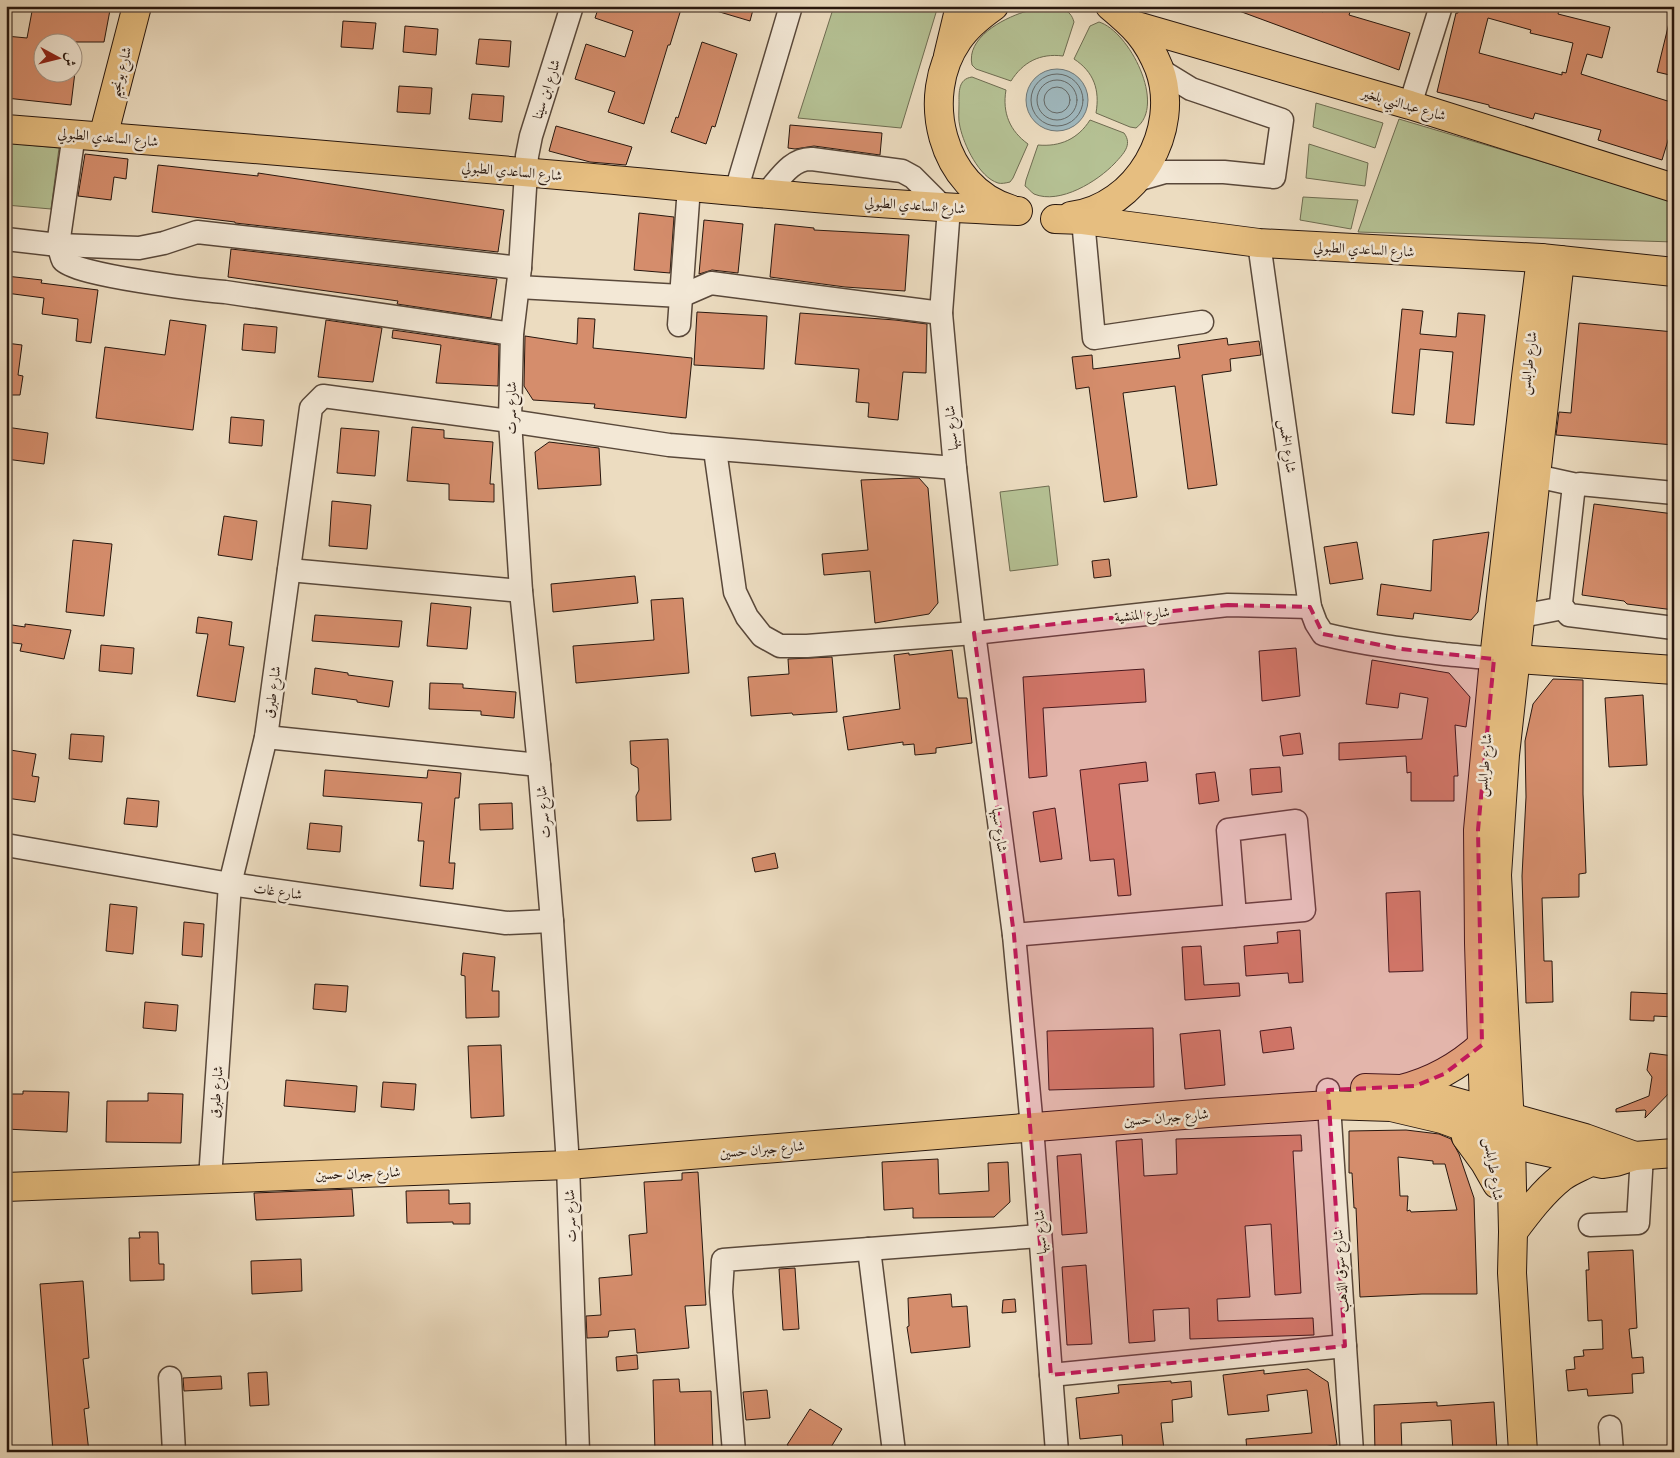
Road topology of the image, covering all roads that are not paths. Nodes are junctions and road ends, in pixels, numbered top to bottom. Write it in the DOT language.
graph roads {
  1 [pos="137,6"];
  2 [pos="572,6"];
  3 [pos="791,6"];
  4 [pos="960,6"];
  5 [pos="994,6"];
  6 [pos="1110,6"];
  7 [pos="1441,6"];
  8 [pos="1133,25"];
  9 [pos="946,62"];
  10 [pos="1160,70"];
  11 [pos="1410,105"];
  12 [pos="6,129"];
  13 [pos="74,134"];
  14 [pos="103,137"];
  15 [pos="525,172"];
  16 [pos="1137,180"];
  17 [pos="689,187"];
  18 [pos="1674,188"];
  19 [pos="736,191"];
  20 [pos="766,194"];
  21 [pos="947,208"];
  22 [pos="1018,211"];
  23 [pos="1055,219"];
  24 [pos="1083,220"];
  25 [pos="6,239"];
  26 [pos="1259,243"];
  27 [pos="58,245"];
  28 [pos="1551,259"];
  29 [pos="1674,272"];
  30 [pos="519,277"];
  31 [pos="681,296"];
  32 [pos="941,313"];
  33 [pos="1202,322"];
  34 [pos="679,325"];
  35 [pos="512,334"];
  36 [pos="510,421"];
  37 [pos="715,450"];
  38 [pos="955,468"];
  39 [pos="1536,476"];
  40 [pos="1577,485"];
  41 [pos="1674,493"];
  42 [pos="289,570"];
  43 [pos="521,591"];
  44 [pos="1310,607"];
  45 [pos="1563,608"];
  46 [pos="1521,616"];
  47 [pos="1674,628"];
  48 [pos="974,633"];
  49 [pos="1506,659"];
  50 [pos="1674,670"];
  51 [pos="266,737"];
  52 [pos="540,765"];
  53 [pos="6,846"];
  54 [pos="230,884"];
  55 [pos="1235,916"];
  56 [pos="552,921"];
  57 [pos="1014,935"];
  58 [pos="1482,1045"];
  59 [pos="1508,1081"];
  60 [pos="1400,1090"];
  61 [pos="1328,1098"];
  62 [pos="1497,1113"];
  63 [pos="1456,1124"];
  64 [pos="1544,1126"];
  65 [pos="1032,1127"];
  66 [pos="1500,1140"];
  67 [pos="1674,1153"];
  68 [pos="1638,1155"];
  69 [pos="1590,1162"];
  70 [pos="568,1165"];
  71 [pos="210,1179"];
  72 [pos="1497,1184"];
  73 [pos="6,1187"];
  74 [pos="1590,1225"];
  75 [pos="1513,1232"];
  76 [pos="1040,1236"];
  77 [pos="869,1249"];
  78 [pos="1512,1273"];
  79 [pos="1345,1346"];
  80 [pos="1051,1375"];
  81 [pos="170,1378"];
  82 [pos="1610,1427"];
  83 [pos="174,1452"];
  84 [pos="578,1452"];
  85 [pos="734,1452"];
  86 [pos="894,1452"];
  87 [pos="1056,1452"];
  88 [pos="1352,1452"];
  89 [pos="1523,1452"];
  90 [pos="1612,1452"];
  1 -- 14 [label="main road, شارع بونجيم"];
  2 -- 15 [label="street, شارع ابن سينا"];
  3 -- 19 [label="street"];
  4 -- 9 [label="main road"];
  5 -- 9 [label="main road"];
  6 -- 8 [label="main road"];
  7 -- 11 [label="street"];
  8 -- 10 [label="main road"];
  8 -- 11 [label="main road, شارع عبدالنبي بلخير"];
  9 -- 22 [label="main road"];
  10 -- 16 [label="main road"];
  10 -- 16 [label="street"];
  11 -- 18 [label="main road, شارع عبدالنبي بلخير"];
  12 -- 13 [label="main road, شارع الساعدي الطبولي"];
  13 -- 14 [label="main road, شارع الساعدي الطبولي"];
  13 -- 27 [label="street"];
  14 -- 15 [label="main road, شارع الساعدي الطبولي"];
  15 -- 17 [label="main road, شارع الساعدي الطبولي"];
  15 -- 30 [label="street, شارع سرت"];
  16 -- 23 [label="main road"];
  17 -- 19 [label="main road, شارع الساعدي الطبولي"];
  17 -- 31 [label="street"];
  19 -- 20 [label="main road, شارع الساعدي الطبولي"];
  20 -- 21 [label="main road, شارع الساعدي الطبولي"];
  20 -- 21 [label="street"];
  21 -- 22 [label="main road, شارع الساعدي الطبولي"];
  21 -- 32 [label="street, شارع سبها"];
  22 -- 23 [label="main road"];
  23 -- 24 [label="main road, شارع الساعدي الطبولي"];
  24 -- 26 [label="main road, شارع الساعدي الطبولي"];
  24 -- 33 [label="street"];
  25 -- 27 [label="street"];
  26 -- 28 [label="main road, شارع الساعدي الطبولي"];
  26 -- 44 [label="street, شارع الخمس"];
  27 -- 30 [label="street"];
  27 -- 35 [label="street"];
  28 -- 29 [label="main road, شارع الساعدي الطبولي"];
  28 -- 39 [label="main road, شارع طرابلس"];
  28 -- 49 [label="main road, شارع طرابلس"];
  30 -- 31 [label="street"];
  30 -- 35 [label="street, شارع سرت"];
  31 -- 32 [label="street"];
  31 -- 34 [label="street"];
  32 -- 38 [label="street, شارع سبها"];
  35 -- 36 [label="street, شارع سرت"];
  36 -- 37 [label="street"];
  36 -- 42 [label="street, شارع طبرق"];
  36 -- 43 [label="street, شارع سرت"];
  37 -- 38 [label="street"];
  37 -- 48 [label="street, شارع المنشية"];
  38 -- 48 [label="street, شارع سبها"];
  39 -- 40 [label="street"];
  39 -- 46 [label="main road, شارع طرابلس"];
  40 -- 41 [label="street"];
  40 -- 45 [label="street"];
  42 -- 43 [label="street"];
  42 -- 51 [label="street, شارع طبرق"];
  43 -- 52 [label="street, شارع سرت"];
  44 -- 48 [label="street, شارع المنشية"];
  44 -- 49 [label="street, شارع الخمس"];
  45 -- 46 [label="street"];
  45 -- 47 [label="street"];
  46 -- 49 [label="main road, شارع طرابلس"];
  48 -- 57 [label="street, شارع سبها"];
  49 -- 50 [label="main road"];
  49 -- 58 [label="main road, شارع طرابلس"];
  49 -- 59 [label="main road, شارع طرابلس"];
  51 -- 52 [label="street"];
  51 -- 54 [label="street, شارع طبرق"];
  52 -- 56 [label="street, شارع سرت"];
  53 -- 54 [label="street, شارع غات"];
  54 -- 56 [label="street, شارع غات"];
  54 -- 71 [label="street, شارع طبرق"];
  55 -- 55 [label="street"];
  55 -- 57 [label="street"];
  56 -- 70 [label="street, شارع سرت"];
  57 -- 65 [label="street, شارع سبها"];
  58 -- 60 [label="main road"];
  58 -- 62 [label="main road, شارع طرابلس"];
  59 -- 62 [label="main road, شارع طرابلس"];
  59 -- 64 [label="main road"];
  60 -- 61 [label="main road"];
  60 -- 62 [label="main road"];
  61 -- 63 [label="main road"];
  61 -- 65 [label="main road, شارع جبران حسين"];
  61 -- 79 [label="street, شارع سوق الذهب"];
  62 -- 64 [label="main road"];
  62 -- 66 [label="main road, شارع طرابلس"];
  63 -- 66 [label="main road"];
  63 -- 72 [label="main road"];
  64 -- 68 [label="main road"];
  65 -- 70 [label="main road, شارع جبران حسين"];
  65 -- 76 [label="street, شارع سبها"];
  66 -- 69 [label="main road"];
  66 -- 72 [label="main road, شارع طرابلس"];
  66 -- 75 [label="main road, شارع طرابلس"];
  67 -- 68 [label="main road"];
  68 -- 69 [label="main road"];
  68 -- 74 [label="street"];
  69 -- 75 [label="main road"];
  70 -- 71 [label="main road, شارع جبران حسين"];
  70 -- 84 [label="street, شارع سرت"];
  71 -- 73 [label="main road, شارع جبران حسين"];
  72 -- 78 [label="main road, شارع طرابلس"];
  75 -- 78 [label="main road, شارع طرابلس"];
  76 -- 77 [label="street"];
  76 -- 80 [label="street, شارع سبها"];
  77 -- 85 [label="street"];
  77 -- 86 [label="street"];
  78 -- 89 [label="main road, شارع طرابلس"];
  79 -- 80 [label="street"];
  79 -- 88 [label="street, شارع سوق الذهب"];
  80 -- 87 [label="street, شارع سبها"];
  81 -- 83 [label="street"];
  82 -- 90 [label="street"];
}
